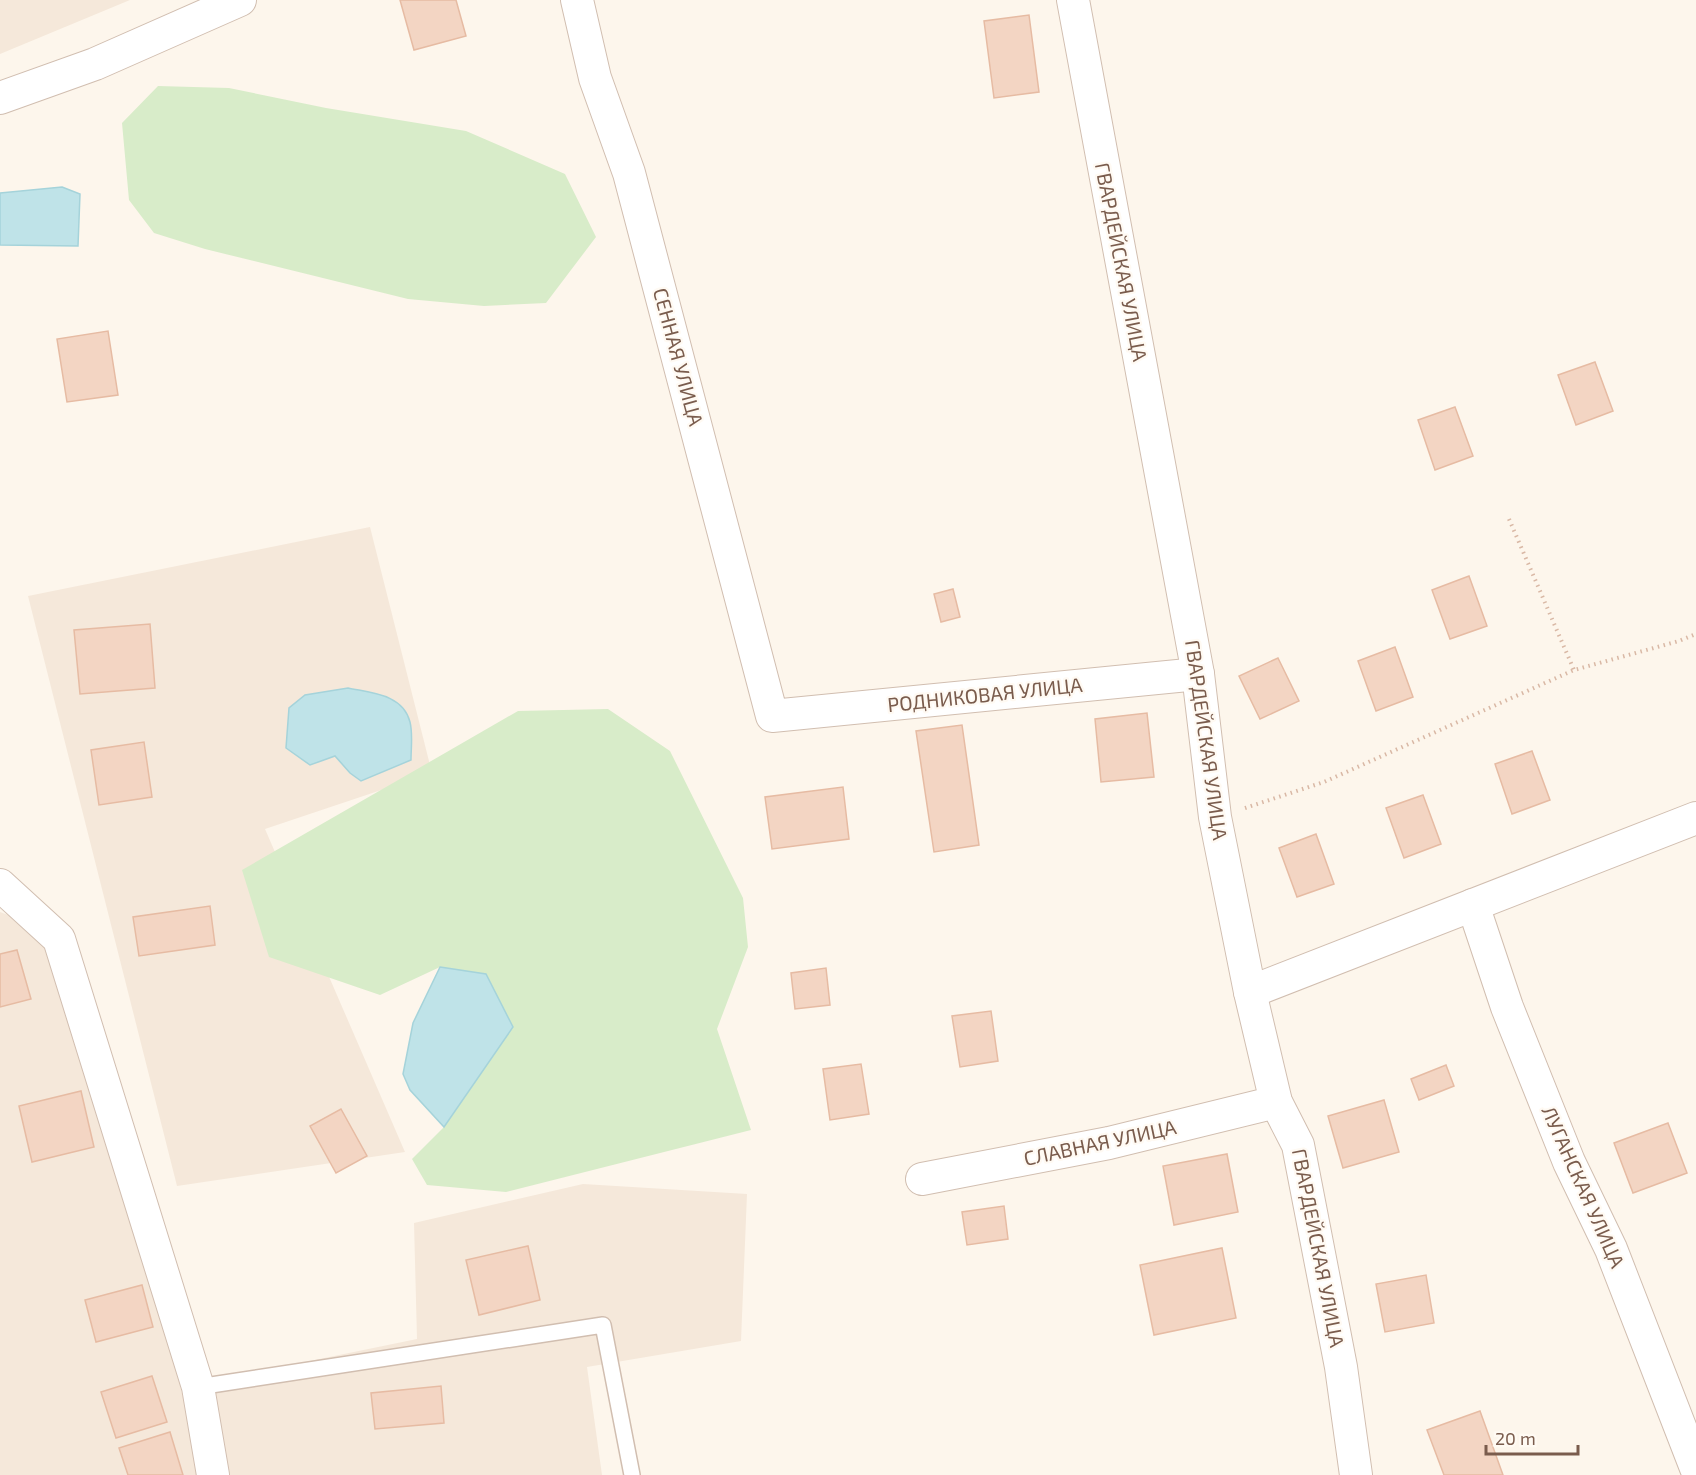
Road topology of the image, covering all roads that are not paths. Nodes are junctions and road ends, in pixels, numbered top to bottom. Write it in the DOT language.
graph roads {
  1 [pos="240,0"];
  2 [pos="578,0"];
  3 [pos="1073,0"];
  4 [pos="0,98"];
  5 [pos="1198,674"];
  6 [pos="772,716"];
  7 [pos="1696,818"];
  8 [pos="0,885"];
  9 [pos="1473,905"];
  10 [pos="1250,992"];
  11 [pos="1276,1102"];
  12 [pos="922,1179"];
  13 [pos="198,1387"];
  14 [pos="1696,1468"];
  15 [pos="213,1475"];
  16 [pos="632,1475"];
  17 [pos="1356,1475"];
  1 -- 4 [label="street"];
  2 -- 6 [label="street, СЕННАЯ УЛИЦА"];
  3 -- 5 [label="street, ГВАРДЕЙСКАЯ УЛИЦА"];
  5 -- 6 [label="street, РОДНИКОВАЯ УЛИЦА"];
  5 -- 10 [label="street, ГВАРДЕЙСКАЯ УЛИЦА"];
  7 -- 9 [label="street"];
  8 -- 13 [label="street"];
  9 -- 10 [label="street"];
  9 -- 14 [label="street, ЛУГАНСКАЯ УЛИЦА"];
  10 -- 11 [label="street, ГВАРДЕЙСКАЯ УЛИЦА"];
  11 -- 12 [label="street, СЛАВНАЯ УЛИЦА"];
  11 -- 17 [label="street, ГВАРДЕЙСКАЯ УЛИЦА"];
  13 -- 15 [label="street"];
  13 -- 16 [label="lane"];
}
